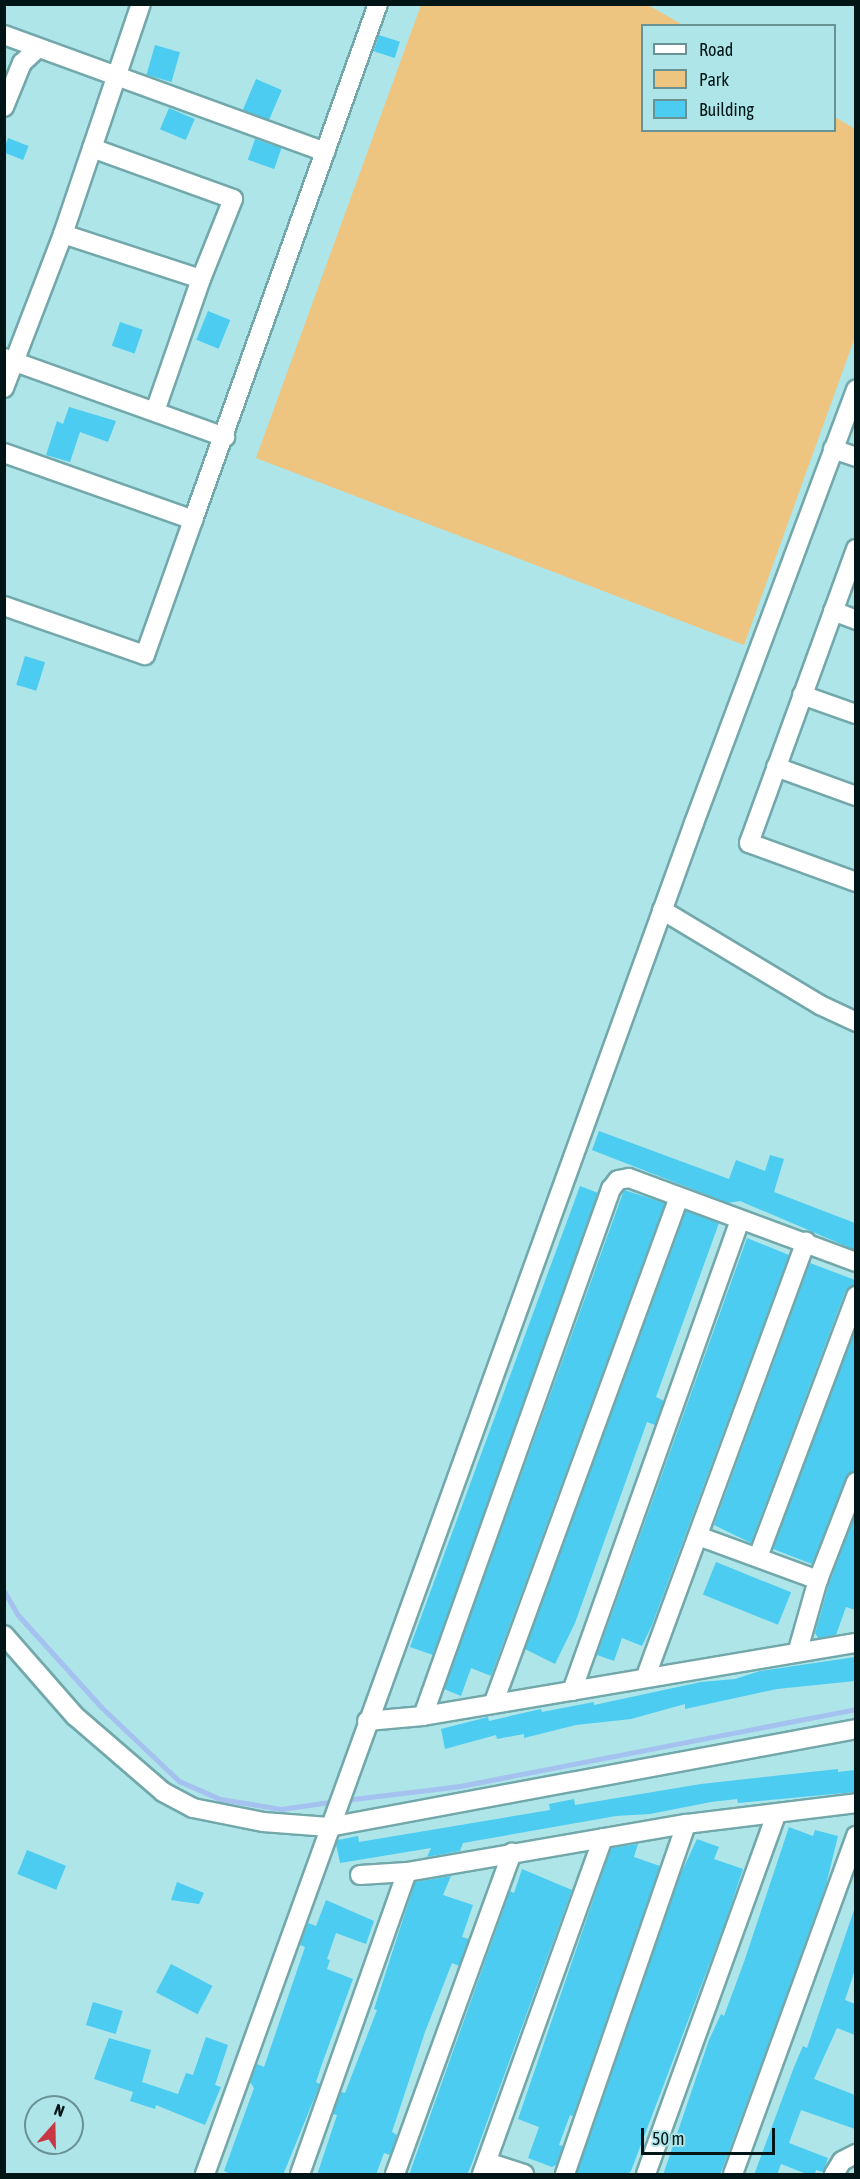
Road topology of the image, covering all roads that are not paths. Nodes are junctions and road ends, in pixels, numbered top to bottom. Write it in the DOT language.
graph roads {
  1 [pos="141,4"];
  2 [pos="378,4"];
  3 [pos="4,35"];
  4 [pos="4,48"];
  5 [pos="38,48"];
  6 [pos="116,75"];
  7 [pos="4,107"];
  8 [pos="92,148"];
  9 [pos="325,152"];
  10 [pos="63,234"];
  11 [pos="201,279"];
  12 [pos="9,359"];
  13 [pos="4,388"];
  14 [pos="855,388"];
  15 [pos="155,411"];
  16 [pos="225,437"];
  17 [pos="842,441"];
  18 [pos="4,453"];
  19 [pos="855,458"];
  20 [pos="194,520"];
  21 [pos="855,549"];
  22 [pos="4,606"];
  23 [pos="833,612"];
  24 [pos="855,620"];
  25 [pos="802,695"];
  26 [pos="855,714"];
  27 [pos="776,767"];
  28 [pos="855,796"];
  29 [pos="855,882"];
  30 [pos="662,910"];
  31 [pos="855,1022"];
  32 [pos="679,1197"];
  33 [pos="740,1220"];
  34 [pos="806,1242"];
  35 [pos="855,1262"];
  36 [pos="855,1296"];
  37 [pos="855,1482"];
  38 [pos="698,1536"];
  39 [pos="758,1557"];
  40 [pos="818,1580"];
  41 [pos="4,1635"];
  42 [pos="855,1643"];
  43 [pos="798,1650"];
  44 [pos="646,1676"];
  45 [pos="572,1691"];
  46 [pos="494,1702"];
  47 [pos="423,1716"];
  48 [pos="367,1721"];
  49 [pos="855,1729"];
  50 [pos="855,1803"];
  51 [pos="776,1814"];
  52 [pos="330,1822"];
  53 [pos="686,1824"];
  54 [pos="855,1836"];
  55 [pos="603,1838"];
  56 [pos="512,1853"];
  57 [pos="407,1872"];
  58 [pos="360,1875"];
  59 [pos="855,2154"];
  60 [pos="484,2169"];
  61 [pos="205,2175"];
  62 [pos="300,2175"];
  63 [pos="395,2175"];
  64 [pos="524,2175"];
  65 [pos="565,2175"];
  66 [pos="646,2175"];
  67 [pos="733,2175"];
  68 [pos="834,2175"];
  1 -- 6 [label="street"];
  2 -- 9 [label="street"];
  3 -- 5 [label="street"];
  4 -- 5 [label="street"];
  5 -- 6 [label="street"];
  5 -- 7 [label="street"];
  6 -- 8 [label="street"];
  6 -- 9 [label="street"];
  8 -- 10 [label="street"];
  8 -- 11 [label="street"];
  9 -- 16 [label="street"];
  10 -- 11 [label="street"];
  10 -- 12 [label="street"];
  11 -- 15 [label="street"];
  12 -- 13 [label="street"];
  12 -- 15 [label="street"];
  14 -- 17 [label="street"];
  15 -- 16 [label="street"];
  16 -- 20 [label="street"];
  17 -- 19 [label="street"];
  17 -- 30 [label="street"];
  18 -- 20 [label="street"];
  20 -- 22 [label="street"];
  21 -- 23 [label="street"];
  23 -- 24 [label="street"];
  23 -- 25 [label="street"];
  25 -- 26 [label="street"];
  25 -- 27 [label="street"];
  27 -- 28 [label="street"];
  27 -- 29 [label="street"];
  30 -- 31 [label="street"];
  30 -- 48 [label="street"];
  32 -- 33 [label="street"];
  32 -- 46 [label="street"];
  32 -- 47 [label="street"];
  33 -- 34 [label="street"];
  33 -- 45 [label="street"];
  34 -- 35 [label="street"];
  34 -- 38 [label="street"];
  36 -- 39 [label="street"];
  37 -- 40 [label="street"];
  38 -- 39 [label="street"];
  38 -- 44 [label="street"];
  39 -- 40 [label="street"];
  40 -- 43 [label="street"];
  41 -- 52 [label="street"];
  42 -- 43 [label="street"];
  43 -- 44 [label="street"];
  44 -- 45 [label="street"];
  45 -- 46 [label="street"];
  46 -- 47 [label="street"];
  47 -- 48 [label="street"];
  48 -- 52 [label="street"];
  49 -- 52 [label="street"];
  50 -- 51 [label="street"];
  51 -- 53 [label="street"];
  51 -- 66 [label="street"];
  52 -- 61 [label="street"];
  53 -- 55 [label="street"];
  53 -- 65 [label="street"];
  54 -- 67 [label="street"];
  55 -- 56 [label="street"];
  55 -- 60 [label="street"];
  56 -- 57 [label="street"];
  56 -- 63 [label="street"];
  57 -- 58 [label="street"];
  57 -- 62 [label="street"];
  59 -- 68 [label="street"];
  60 -- 64 [label="street"];
}
